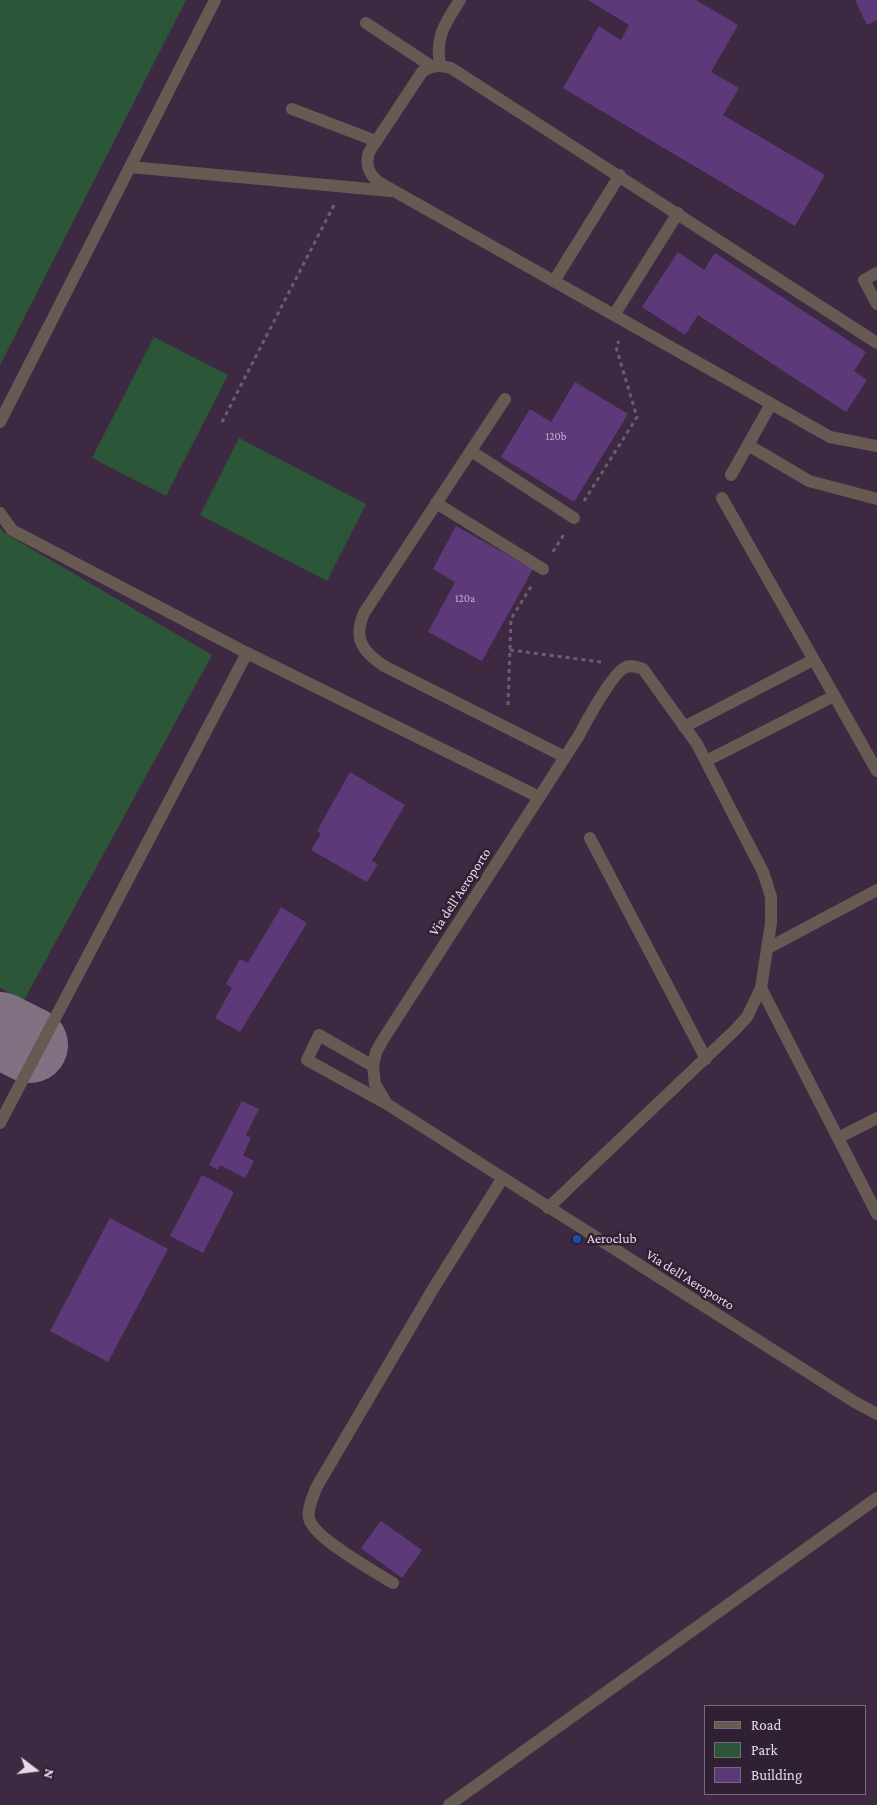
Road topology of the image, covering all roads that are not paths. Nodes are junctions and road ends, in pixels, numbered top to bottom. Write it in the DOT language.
graph roads {
  1 [pos="215,0"];
  2 [pos="460,0"];
  3 [pos="366,23"];
  4 [pos="435,66"];
  5 [pos="292,109"];
  6 [pos="376,141"];
  7 [pos="130,167"];
  8 [pos="620,175"];
  9 [pos="397,192"];
  10 [pos="678,213"];
  11 [pos="877,273"];
  12 [pos="554,281"];
  13 [pos="877,304"];
  14 [pos="614,315"];
  15 [pos="877,342"];
  16 [pos="505,399"];
  17 [pos="771,404"];
  18 [pos="0,422"];
  19 [pos="748,444"];
  20 [pos="877,446"];
  21 [pos="471,451"];
  22 [pos="731,475"];
  23 [pos="722,498"];
  24 [pos="877,499"];
  25 [pos="436,503"];
  26 [pos="0,513"];
  27 [pos="574,518"];
  28 [pos="543,568"];
  29 [pos="247,653"];
  30 [pos="813,660"];
  31 [pos="834,696"];
  32 [pos="684,727"];
  33 [pos="565,757"];
  34 [pos="706,761"];
  35 [pos="877,771"];
  36 [pos="539,797"];
  37 [pos="590,838"];
  38 [pos="877,890"];
  39 [pos="768,948"];
  40 [pos="761,988"];
  41 [pos="706,1059"];
  42 [pos="373,1066"];
  43 [pos="387,1104"];
  44 [pos="877,1118"];
  45 [pos="0,1123"];
  46 [pos="838,1138"];
  47 [pos="502,1179"];
  48 [pos="548,1208"];
  49 [pos="877,1214"];
  50 [pos="877,1414"];
  51 [pos="877,1498"];
  52 [pos="393,1583"];
  53 [pos="449,1805"];
  1 -- 7 [label="street"];
  2 -- 4 [label="street"];
  3 -- 4 [label="street"];
  4 -- 6 [label="street"];
  4 -- 8 [label="street"];
  5 -- 6 [label="street"];
  6 -- 9 [label="street"];
  7 -- 9 [label="street"];
  7 -- 18 [label="street"];
  8 -- 10 [label="street"];
  8 -- 12 [label="street"];
  9 -- 12 [label="street"];
  10 -- 14 [label="street"];
  10 -- 15 [label="street"];
  11 -- 13 [label="street"];
  12 -- 14 [label="street"];
  14 -- 17 [label="street"];
  16 -- 21 [label="street"];
  17 -- 19 [label="street"];
  17 -- 20 [label="street"];
  19 -- 22 [label="street"];
  19 -- 24 [label="street"];
  21 -- 25 [label="street"];
  21 -- 27 [label="street"];
  23 -- 30 [label="street"];
  25 -- 28 [label="street"];
  25 -- 33 [label="street"];
  26 -- 29 [label="street"];
  29 -- 36 [label="street"];
  29 -- 45 [label="street"];
  30 -- 31 [label="street"];
  30 -- 32 [label="street"];
  31 -- 34 [label="street"];
  31 -- 35 [label="street"];
  32 -- 33 [label="street, Via dell'Aeroporto"];
  32 -- 34 [label="street"];
  33 -- 36 [label="street, Via dell'Aeroporto"];
  34 -- 39 [label="street"];
  36 -- 42 [label="street, Via dell'Aeroporto"];
  37 -- 41 [label="street"];
  38 -- 39 [label="street"];
  39 -- 40 [label="street"];
  40 -- 41 [label="street"];
  40 -- 46 [label="street"];
  41 -- 48 [label="street"];
  42 -- 43 [label="street, Via dell'Aeroporto"];
  42 -- 43 [label="street, Via dell'Aeroporto"];
  43 -- 47 [label="street, Via dell'Aeroporto"];
  44 -- 46 [label="street"];
  46 -- 49 [label="street"];
  47 -- 48 [label="street, Via dell'Aeroporto"];
  47 -- 52 [label="street"];
  48 -- 50 [label="street, Via dell'Aeroporto"];
  51 -- 53 [label="street"];
}
